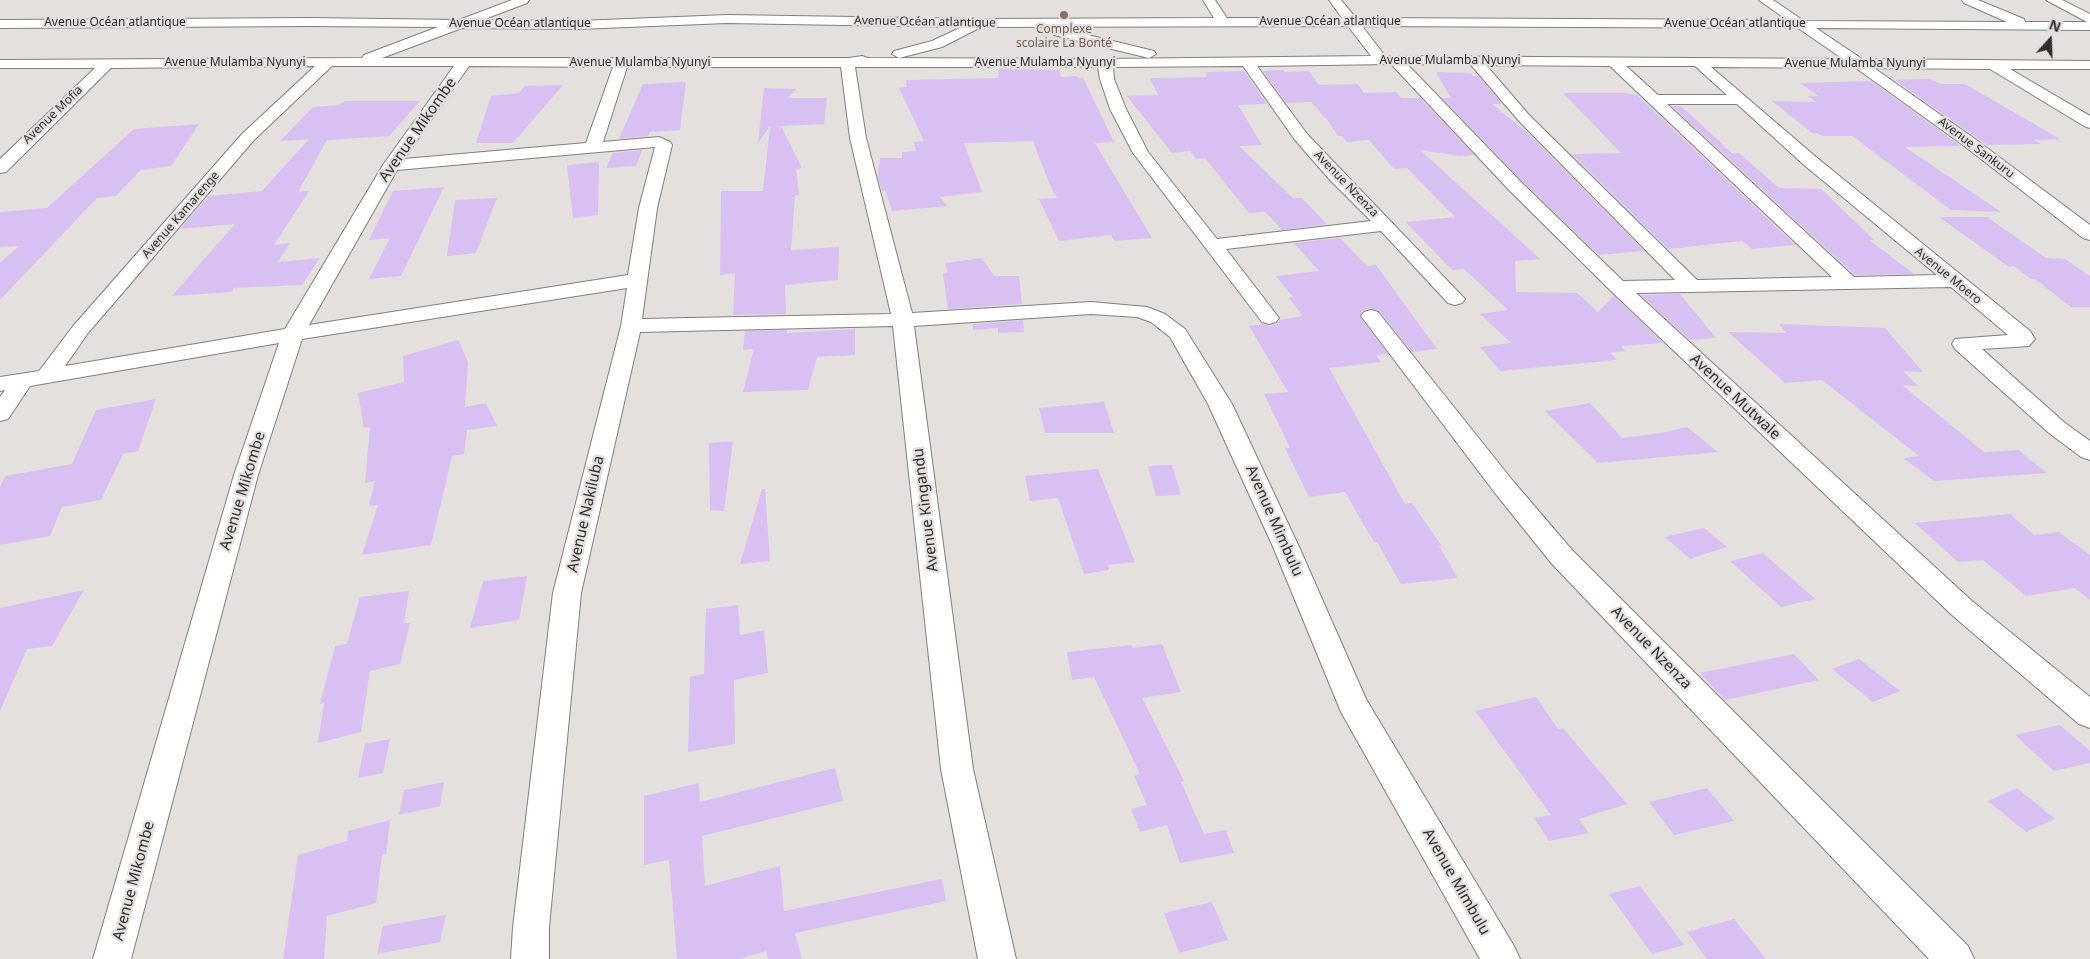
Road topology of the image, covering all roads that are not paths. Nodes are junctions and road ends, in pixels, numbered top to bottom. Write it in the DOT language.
graph roads {
  1 [pos="523,0"];
  2 [pos="1209,0"];
  3 [pos="1335,0"];
  4 [pos="1765,0"];
  5 [pos="1968,0"];
  6 [pos="2052,0"];
  7 [pos="2090,20"];
  8 [pos="1353,22"];
  9 [pos="982,23"];
  10 [pos="1018,23"];
  11 [pos="1223,23"];
  12 [pos="5,24"];
  13 [pos="459,24"];
  14 [pos="1799,24"];
  15 [pos="2028,26"];
  16 [pos="2090,26"];
  17 [pos="0,35"];
  18 [pos="1247,61"];
  19 [pos="1388,61"];
  20 [pos="1475,61"];
  21 [pos="328,62"];
  22 [pos="1186,62"];
  23 [pos="1614,62"];
  24 [pos="355,63"];
  25 [pos="622,63"];
  26 [pos="847,63"];
  27 [pos="1105,63"];
  28 [pos="1698,63"];
  29 [pos="0,64"];
  30 [pos="106,64"];
  31 [pos="464,64"];
  32 [pos="1860,64"];
  33 [pos="1994,64"];
  34 [pos="2090,65"];
  35 [pos="1740,100"];
  36 [pos="1656,101"];
  37 [pos="2090,123"];
  38 [pos="593,147"];
  39 [pos="391,166"];
  40 [pos="0,168"];
  41 [pos="1386,225"];
  42 [pos="2090,234"];
  43 [pos="1214,245"];
  44 [pos="637,280"];
  45 [pos="1953,281"];
  46 [pos="1849,283"];
  47 [pos="1690,285"];
  48 [pos="1618,287"];
  49 [pos="1455,299"];
  50 [pos="1371,316"];
  51 [pos="1269,318"];
  52 [pos="903,320"];
  53 [pos="631,326"];
  54 [pos="293,334"];
  55 [pos="46,377"];
  56 [pos="11,382"];
  57 [pos="0,414"];
  58 [pos="2090,452"];
  59 [pos="2090,715"];
  60 [pos="112,959"];
  61 [pos="530,959"];
  62 [pos="997,959"];
  63 [pos="1501,959"];
  64 [pos="1956,959"];
  1 -- 13 [label="street"];
  2 -- 11 [label="street"];
  3 -- 8 [label="street, Avenue Mutwale"];
  4 -- 14 [label="street, Avenue Sankuru"];
  5 -- 15 [label="street"];
  6 -- 7 [label="street"];
  8 -- 11 [label="street, Avenue Océan atlantique"];
  8 -- 14 [label="street, Avenue Océan atlantique"];
  8 -- 19 [label="street, Avenue Mutwale"];
  9 -- 10 [label="street, Avenue Océan atlantique"];
  9 -- 13 [label="street, Avenue Océan atlantique"];
  9 -- 26 [label="street"];
  10 -- 11 [label="street, Avenue Océan atlantique"];
  10 -- 22 [label="street"];
  12 -- 13 [label="street, Avenue Océan atlantique"];
  12 -- 17 [label="street"];
  13 -- 24 [label="street"];
  14 -- 15 [label="street, Avenue Océan atlantique"];
  14 -- 32 [label="street, Avenue Sankuru"];
  15 -- 16 [label="street, Avenue Océan atlantique"];
  18 -- 19 [label="street, Avenue Mulamba Nyunyi"];
  18 -- 22 [label="street, Avenue Mulamba Nyunyi"];
  18 -- 41 [label="street, Avenue Nzenza"];
  19 -- 20 [label="street, Avenue Mulamba Nyunyi"];
  19 -- 48 [label="street, Avenue Mutwale"];
  20 -- 23 [label="street, Avenue Mulamba Nyunyi"];
  20 -- 47 [label="street"];
  21 -- 24 [label="street, Avenue Mulamba Nyunyi"];
  21 -- 30 [label="street, Avenue Mulamba Nyunyi"];
  21 -- 55 [label="street, Avenue Kamarenge"];
  22 -- 27 [label="street, Avenue Mulamba Nyunyi"];
  23 -- 28 [label="street, Avenue Mulamba Nyunyi"];
  23 -- 36 [label="street"];
  24 -- 31 [label="street, Avenue Mulamba Nyunyi"];
  25 -- 26 [label="street, Avenue Mulamba Nyunyi"];
  25 -- 31 [label="street, Avenue Mulamba Nyunyi"];
  25 -- 38 [label="street"];
  26 -- 27 [label="street, Avenue Mulamba Nyunyi"];
  26 -- 52 [label="street, Avenue Kingandu"];
  27 -- 43 [label="street"];
  28 -- 32 [label="street, Avenue Mulamba Nyunyi"];
  28 -- 35 [label="street, Avenue Moero"];
  29 -- 30 [label="street, Avenue Mulamba Nyunyi"];
  30 -- 40 [label="street, Avenue Mofia"];
  31 -- 39 [label="street, Avenue Mikombe"];
  32 -- 33 [label="street, Avenue Mulamba Nyunyi"];
  32 -- 42 [label="street, Avenue Sankuru"];
  33 -- 34 [label="street, Avenue Mulamba Nyunyi"];
  33 -- 37 [label="street"];
  35 -- 36 [label="street"];
  35 -- 45 [label="street, Avenue Moero"];
  36 -- 46 [label="street"];
  38 -- 39 [label="street"];
  38 -- 44 [label="street, Avenue Nakiluba"];
  39 -- 54 [label="street, Avenue Mikombe"];
  41 -- 43 [label="street"];
  41 -- 49 [label="street, Avenue Nzenza"];
  43 -- 51 [label="street"];
  44 -- 53 [label="street, Avenue Nakiluba"];
  44 -- 54 [label="street"];
  45 -- 46 [label="street"];
  45 -- 58 [label="street, Avenue Moero"];
  46 -- 47 [label="street"];
  47 -- 48 [label="street"];
  48 -- 59 [label="street, Avenue Mutwale"];
  50 -- 64 [label="street, Avenue Nzenza"];
  52 -- 53 [label="street, Avenue Mimbulu"];
  52 -- 62 [label="street, Avenue Kingandu"];
  52 -- 63 [label="street, Avenue Mimbulu"];
  53 -- 61 [label="street, Avenue Nakiluba"];
  54 -- 55 [label="street"];
  54 -- 60 [label="street, Avenue Mikombe"];
  55 -- 56 [label="street"];
  56 -- 57 [label="street"];
}
